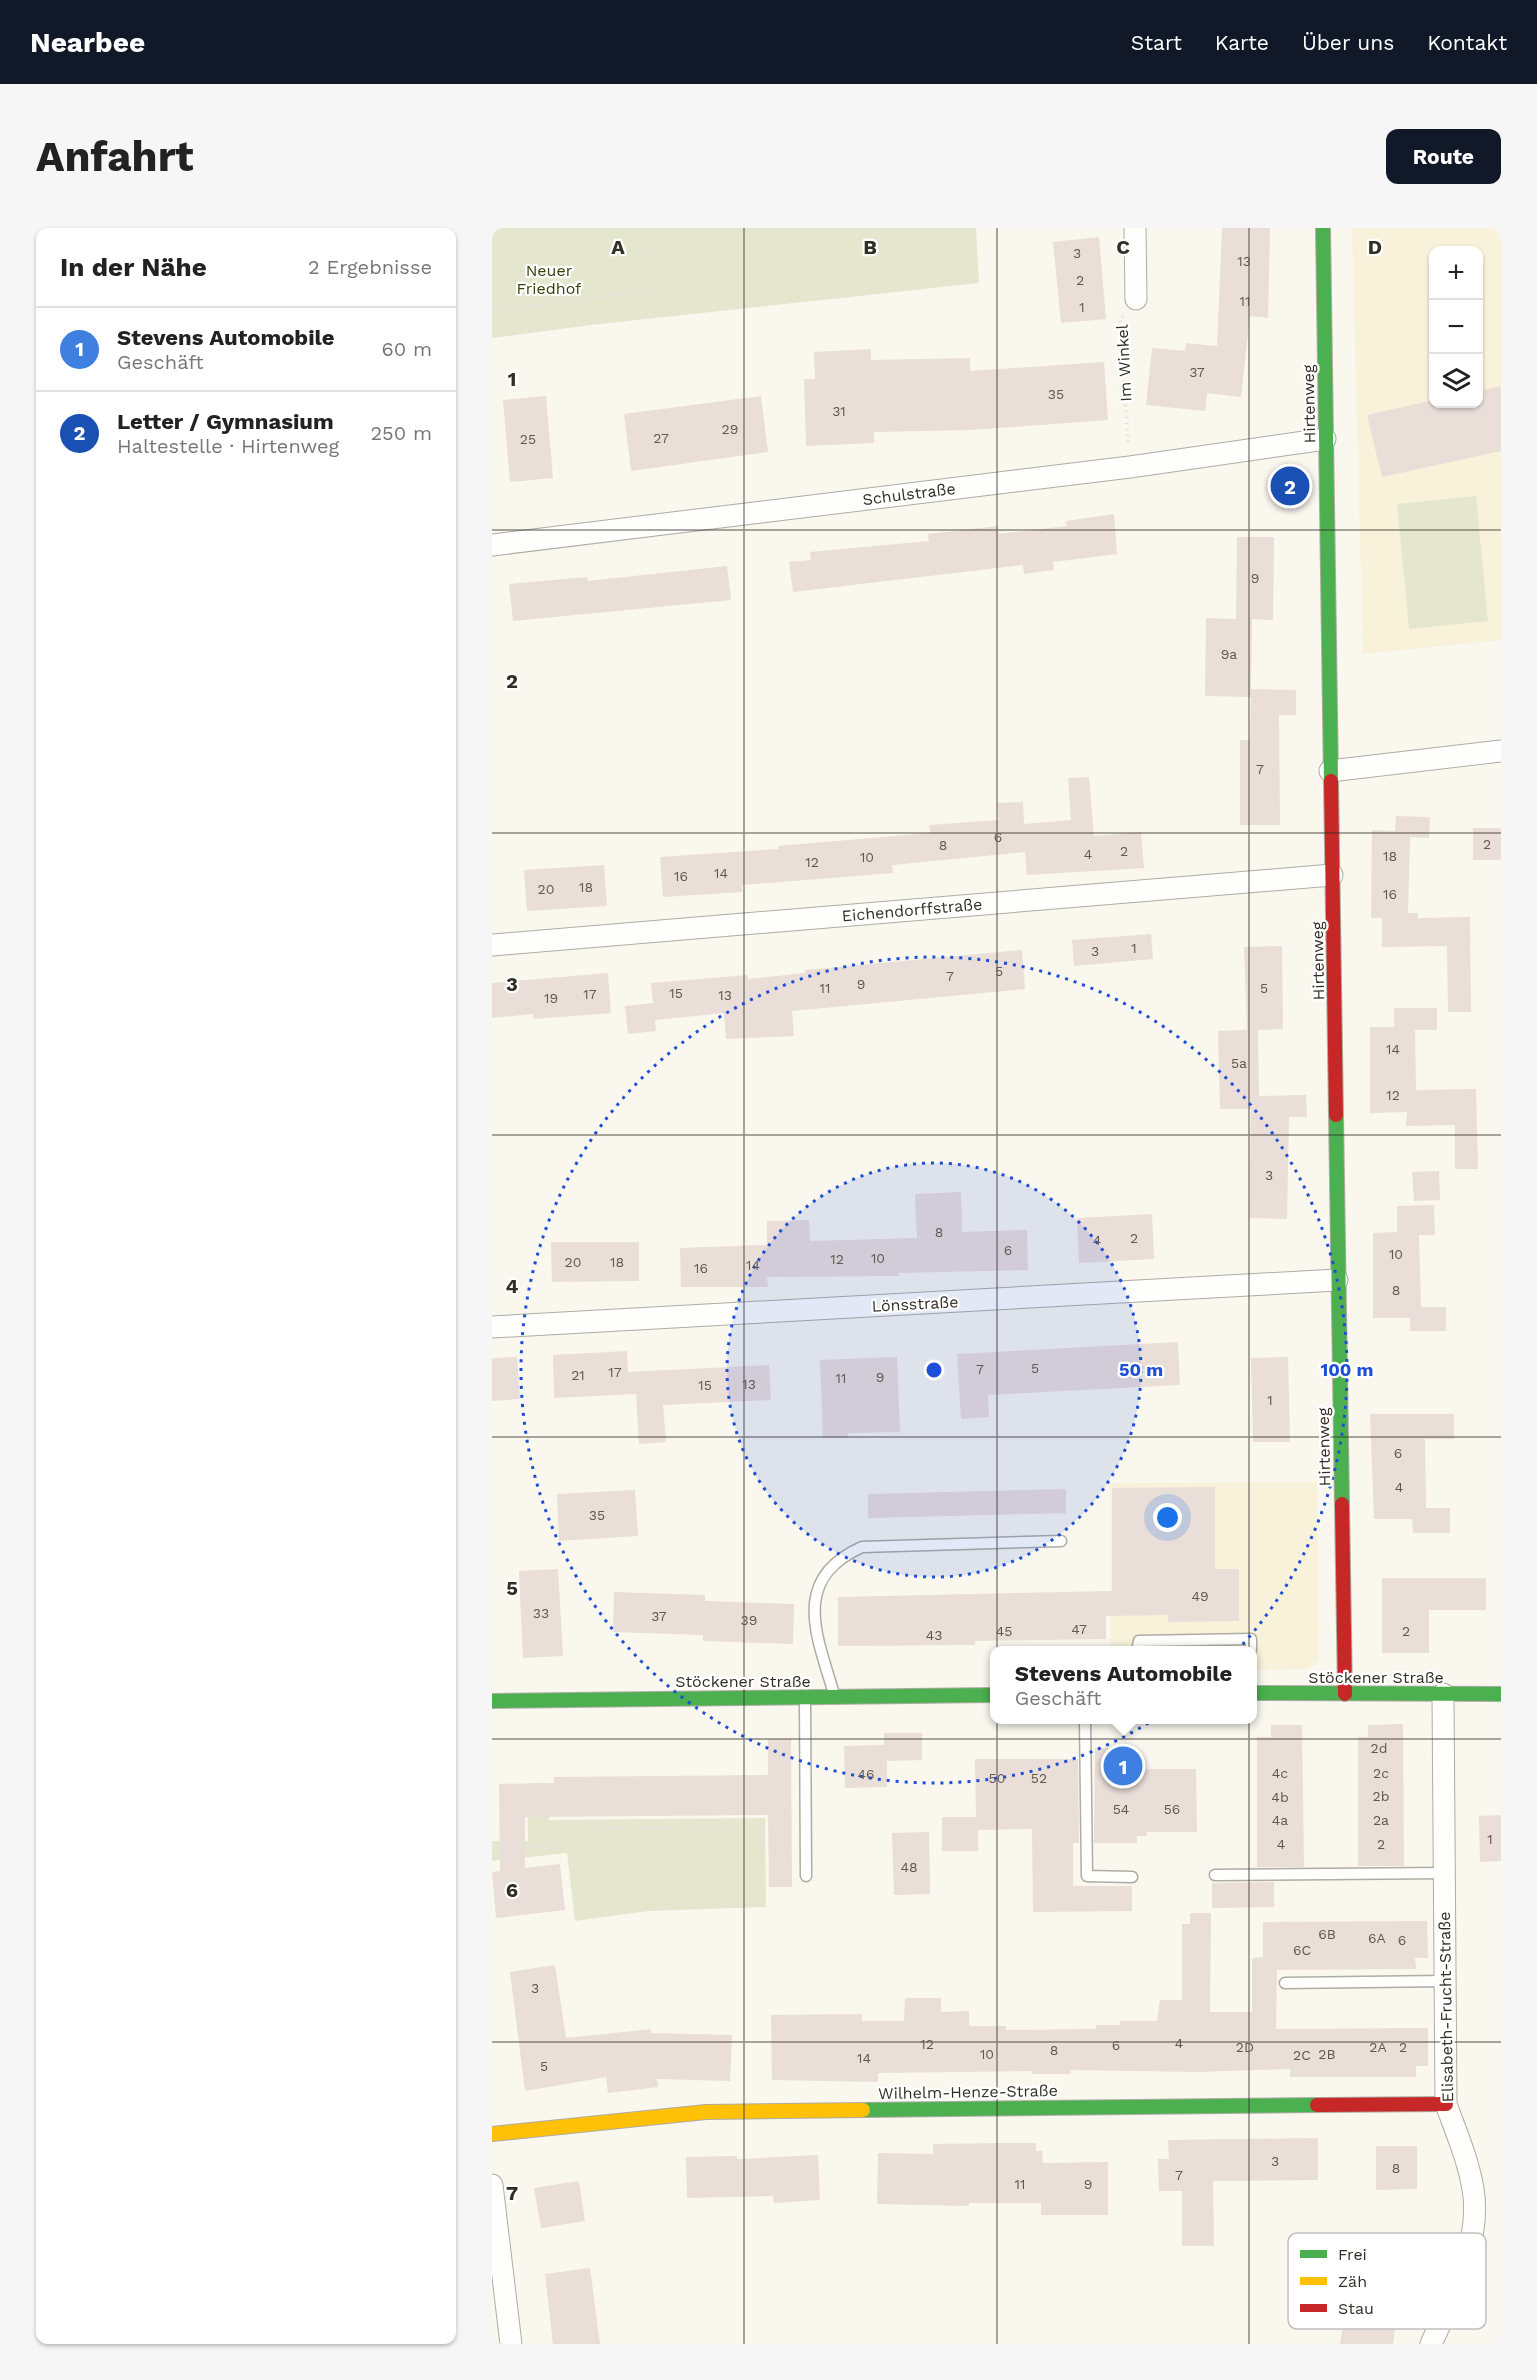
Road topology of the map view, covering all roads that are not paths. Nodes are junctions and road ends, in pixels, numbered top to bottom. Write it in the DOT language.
graph roads {
  1 [pos="1135,228"];
  2 [pos="1323,228"];
  3 [pos="1136,299"];
  4 [pos="1325,439"];
  5 [pos="492,545"];
  6 [pos="1501,751"];
  7 [pos="1330,771"];
  8 [pos="1332,875"];
  9 [pos="492,945"];
  10 [pos="1337,1280"];
  11 [pos="492,1327"];
  12 [pos="1061,1541"];
  13 [pos="1138,1646"];
  14 [pos="1251,1646"];
  15 [pos="1257,1693"];
  16 [pos="1345,1694"];
  17 [pos="1443,1694"];
  18 [pos="1501,1694"];
  19 [pos="990,1695"];
  20 [pos="834,1696"];
  21 [pos="805,1697"];
  22 [pos="492,1701"];
  23 [pos="1085,1724"];
  24 [pos="1444,1873"];
  25 [pos="1215,1875"];
  26 [pos="806,1876"];
  27 [pos="1132,1877"];
  28 [pos="1445,1981"];
  29 [pos="1285,1983"];
  30 [pos="1446,2104"];
  31 [pos="492,2134"];
  32 [pos="492,2185"];
  33 [pos="1471,2233"];
  34 [pos="1438,2329"];
  35 [pos="511,2344"];
  36 [pos="1431,2344"];
  1 -- 3 [label="street"];
  2 -- 4 [label="street, Hirtenweg"];
  4 -- 5 [label="street, Schulstraße"];
  4 -- 7 [label="street, Hirtenweg"];
  6 -- 7 [label="street"];
  7 -- 8 [label="street, Hirtenweg"];
  8 -- 9 [label="street, Eichendorffstraße"];
  8 -- 10 [label="street, Hirtenweg"];
  10 -- 11 [label="street, Lönsstraße"];
  10 -- 16 [label="street, Hirtenweg"];
  12 -- 20 [label="lane"];
  13 -- 14 [label="lane"];
  15 -- 16 [label="street, Stöckener Straße"];
  16 -- 17 [label="street, Stöckener Straße"];
  17 -- 18 [label="street, Stöckener Straße"];
  17 -- 24 [label="street, Elisabeth-Frucht-Straße"];
  19 -- 20 [label="street, Stöckener Straße"];
  20 -- 21 [label="street, Stöckener Straße"];
  21 -- 22 [label="street, Stöckener Straße"];
  21 -- 26 [label="lane"];
  23 -- 27 [label="lane"];
  24 -- 25 [label="lane"];
  24 -- 28 [label="street, Elisabeth-Frucht-Straße"];
  28 -- 29 [label="lane"];
  28 -- 30 [label="street, Elisabeth-Frucht-Straße"];
  30 -- 31 [label="street, Wilhelm-Henze-Straße"];
  30 -- 33 [label="street, Elisabeth-Frucht-Straße"];
  32 -- 35 [label="street"];
  34 -- 36 [label="street, Elisabeth-Frucht-Straße"];
}
